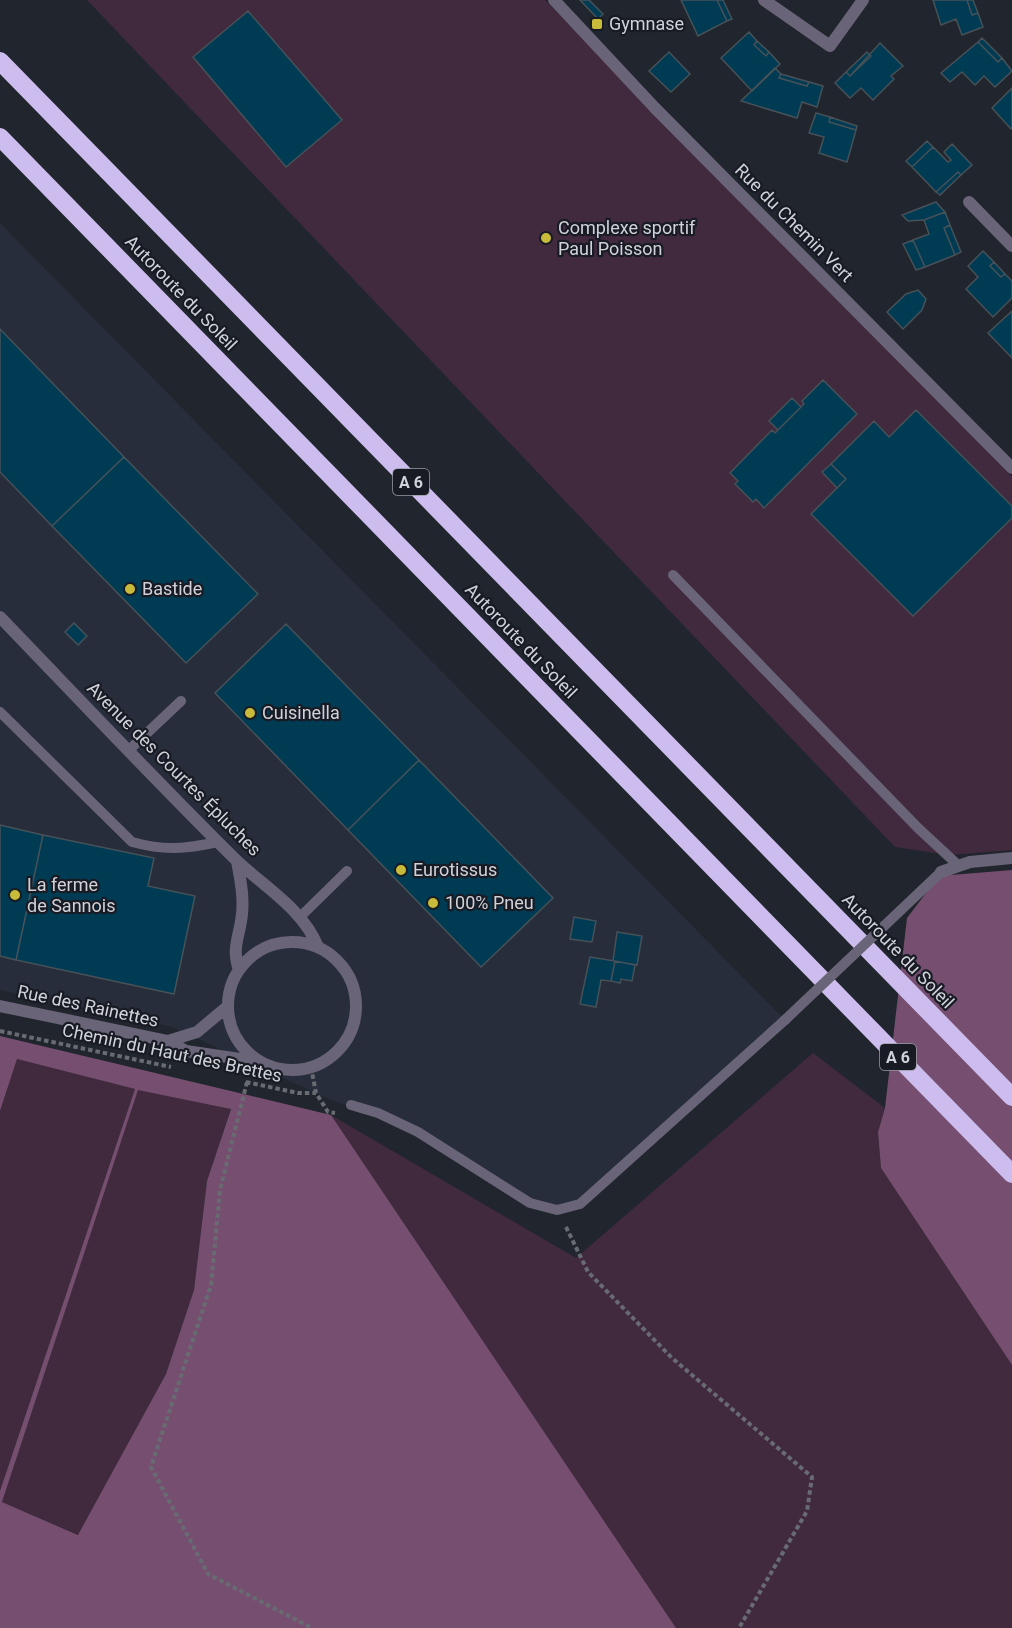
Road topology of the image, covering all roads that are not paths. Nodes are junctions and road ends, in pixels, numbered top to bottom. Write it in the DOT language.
graph roads {
  1 [pos="554,0"];
  2 [pos="765,0"];
  3 [pos="863,0"];
  4 [pos="0,61"];
  5 [pos="0,137"];
  6 [pos="969,202"];
  7 [pos="1012,246"];
  8 [pos="1012,468"];
  9 [pos="673,575"];
  10 [pos="0,617"];
  11 [pos="181,700"];
  12 [pos="0,712"];
  13 [pos="129,750"];
  14 [pos="218,842"];
  15 [pos="1012,858"];
  16 [pos="237,861"];
  17 [pos="959,866"];
  18 [pos="347,871"];
  19 [pos="941,872"];
  20 [pos="300,917"];
  21 [pos="318,947"];
  22 [pos="239,970"];
  23 [pos="0,1006"];
  24 [pos="228,1006"];
  25 [pos="168,1041"];
  26 [pos="261,1062"];
  27 [pos="1012,1097"];
  28 [pos="351,1105"];
  29 [pos="1012,1174"];
  1 -- 8 [label="street, Rue du Chemin Vert"];
  2 -- 3 [label="street"];
  4 -- 27 [label="highway, Autoroute du Soleil / A 6"];
  5 -- 29 [label="highway, Autoroute du Soleil / A 6"];
  6 -- 7 [label="street"];
  9 -- 17 [label="lane"];
  10 -- 13 [label="street, Avenue des Courtes Épluches"];
  11 -- 13 [label="lane"];
  12 -- 14 [label="lane"];
  13 -- 14 [label="street, Avenue des Courtes Épluches"];
  14 -- 16 [label="street, Avenue des Courtes Épluches"];
  15 -- 17 [label="street"];
  16 -- 20 [label="street, Avenue des Courtes Épluches"];
  16 -- 22 [label="street"];
  17 -- 19 [label="street"];
  18 -- 20 [label="lane"];
  19 -- 28 [label="lane, bridge"];
  20 -- 21 [label="street, Avenue des Courtes Épluches"];
  21 -- 22 [label="street"];
  21 -- 26 [label="street"];
  22 -- 24 [label="street"];
  23 -- 25 [label="street, Rue des Rainettes"];
  24 -- 25 [label="street, Rue des Rainettes"];
  24 -- 26 [label="street"];
  25 -- 26 [label="street, Rue des Rainettes"];
}
